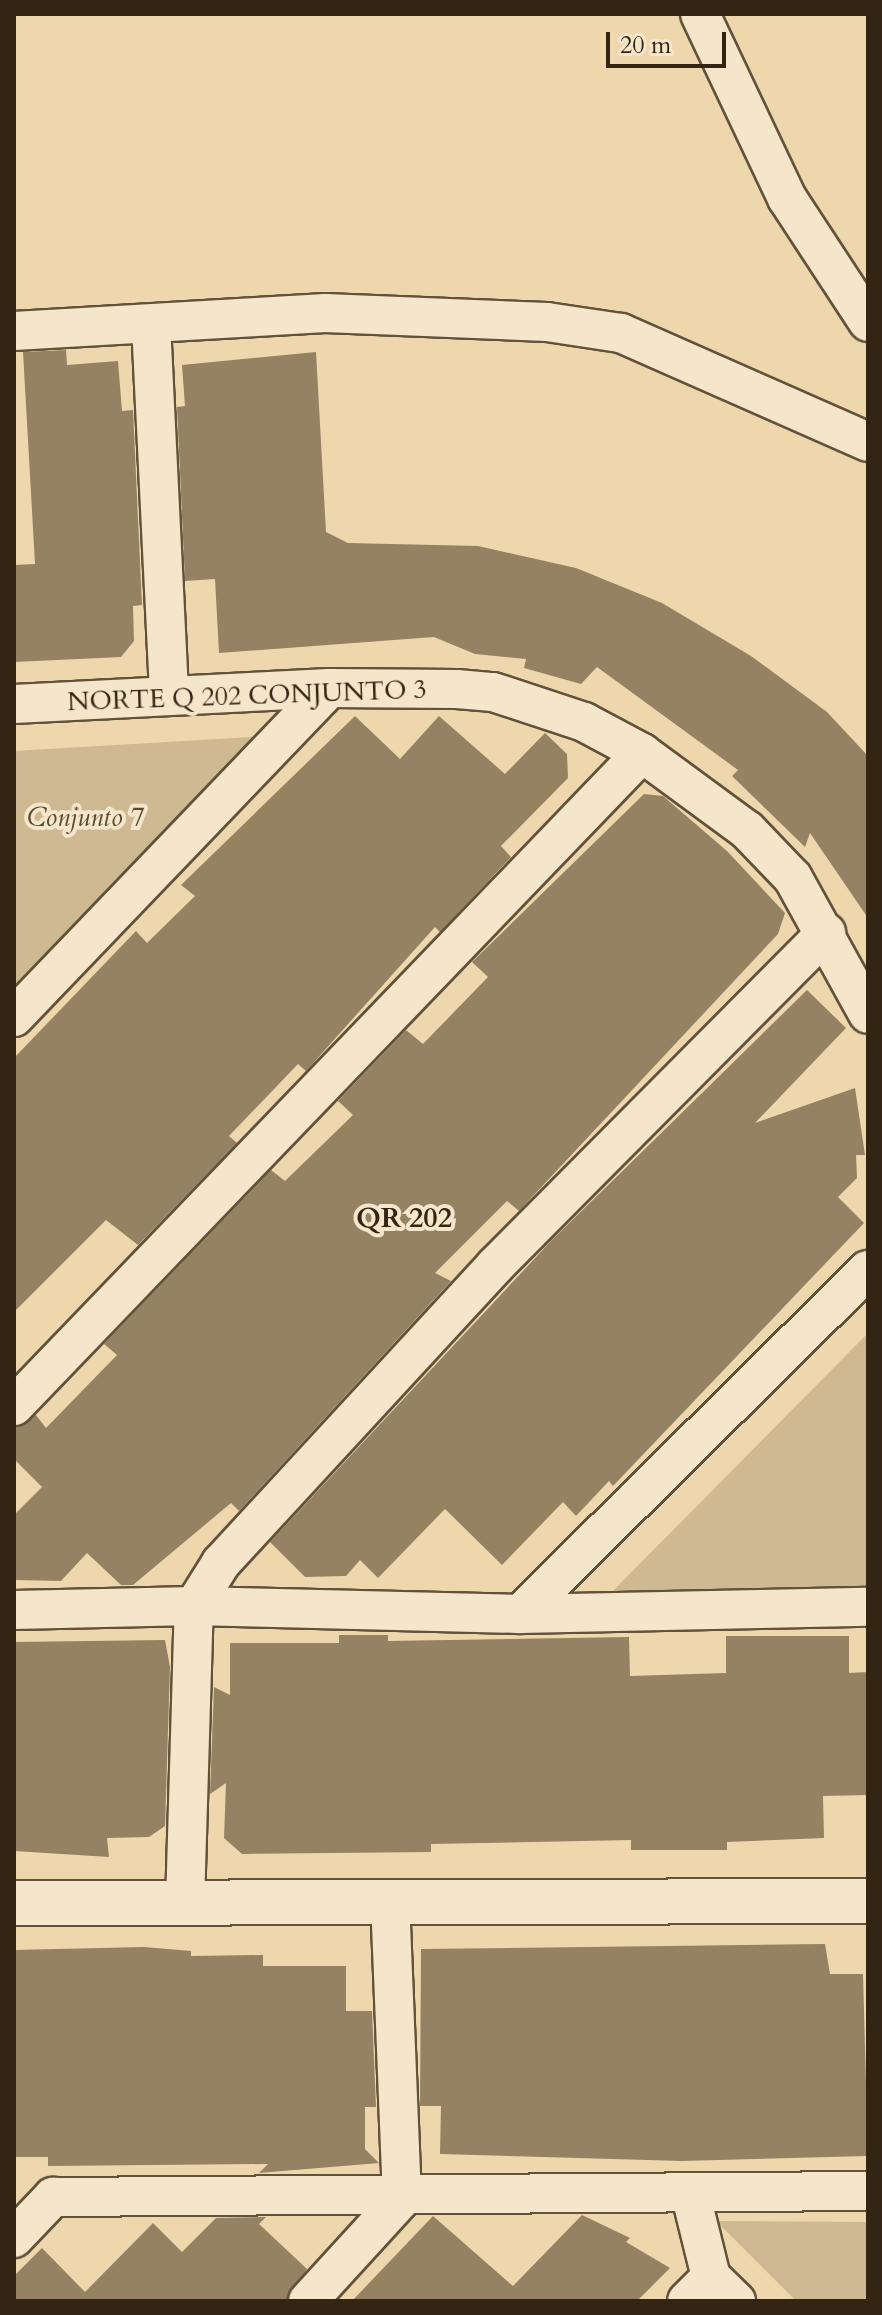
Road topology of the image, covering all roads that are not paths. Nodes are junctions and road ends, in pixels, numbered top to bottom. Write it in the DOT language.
graph roads {
  1 [pos="700,14"];
  2 [pos="868,322"];
  3 [pos="151,324"];
  4 [pos="14,331"];
  5 [pos="868,442"];
  6 [pos="329,688"];
  7 [pos="169,696"];
  8 [pos="14,704"];
  9 [pos="642,753"];
  10 [pos="826,933"];
  11 [pos="868,1014"];
  12 [pos="14,1017"];
  13 [pos="868,1270"];
  14 [pos="14,1406"];
  15 [pos="194,1606"];
  16 [pos="868,1607"];
  17 [pos="14,1610"];
  18 [pos="520,1614"];
  19 [pos="868,1901"];
  20 [pos="14,1903"];
  21 [pos="185,1904"];
  22 [pos="390,1904"];
  23 [pos="868,2191"];
  24 [pos="14,2196"];
  25 [pos="691,2196"];
  26 [pos="53,2197"];
  27 [pos="402,2198"];
  28 [pos="14,2238"];
  29 [pos="711,2293"];
  30 [pos="308,2301"];
  1 -- 2 [label="street"];
  3 -- 4 [label="street"];
  3 -- 5 [label="street"];
  3 -- 7 [label="street"];
  6 -- 7 [label="street, NORTE Q 202 CONJUNTO 3"];
  6 -- 9 [label="street, NORTE Q 202 CONJUNTO 3"];
  6 -- 12 [label="street"];
  7 -- 8 [label="street, NORTE Q 202 CONJUNTO 3"];
  9 -- 10 [label="street, NORTE Q 202 CONJUNTO 3"];
  9 -- 14 [label="street"];
  10 -- 11 [label="street, NORTE Q 202 CONJUNTO 3"];
  10 -- 15 [label="street"];
  13 -- 18 [label="street"];
  15 -- 17 [label="street"];
  15 -- 18 [label="street"];
  15 -- 21 [label="street"];
  16 -- 18 [label="street"];
  19 -- 22 [label="street"];
  20 -- 21 [label="street"];
  21 -- 22 [label="street"];
  22 -- 27 [label="street"];
  23 -- 25 [label="street"];
  24 -- 26 [label="street"];
  25 -- 27 [label="street"];
  25 -- 29 [label="street"];
  26 -- 27 [label="street"];
  26 -- 28 [label="street"];
  27 -- 30 [label="street"];
}
